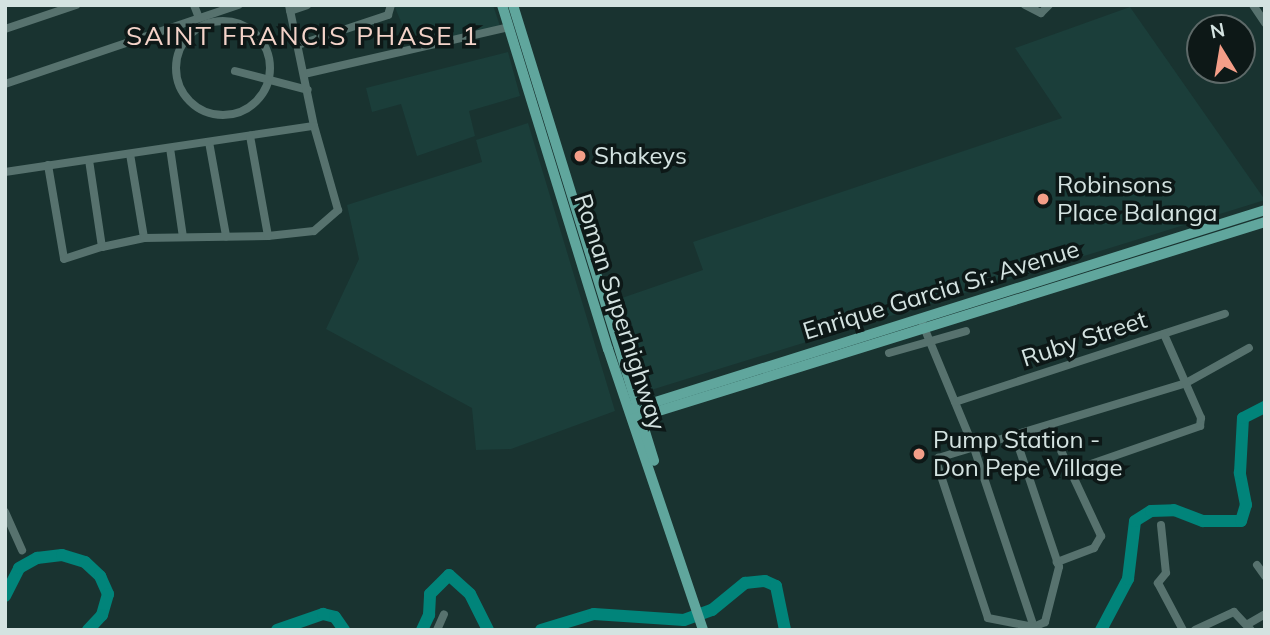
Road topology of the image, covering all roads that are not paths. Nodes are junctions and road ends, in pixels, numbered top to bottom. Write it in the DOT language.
graph roads {
  1 [pos="76,5"];
  2 [pos="194,5"];
  3 [pos="239,5"];
  4 [pos="307,5"];
  5 [pos="391,5"];
  6 [pos="502,5"];
  7 [pos="513,5"];
  8 [pos="1025,5"];
  9 [pos="1049,5"];
  10 [pos="1253,5"];
  11 [pos="289,8"];
  12 [pos="199,18"];
  13 [pos="1265,23"];
  14 [pos="509,27"];
  15 [pos="5,29"];
  16 [pos="298,45"];
  17 [pos="235,71"];
  18 [pos="304,74"];
  19 [pos="269,82"];
  20 [pos="5,84"];
  21 [pos="308,90"];
  22 [pos="314,126"];
  23 [pos="250,136"];
  24 [pos="209,142"];
  25 [pos="170,148"];
  26 [pos="130,154"];
  27 [pos="89,160"];
  28 [pos="48,165"];
  29 [pos="5,172"];
  30 [pos="1265,210"];
  31 [pos="1265,222"];
  32 [pos="226,236"];
  33 [pos="268,236"];
  34 [pos="183,237"];
  35 [pos="144,238"];
  36 [pos="102,247"];
  37 [pos="1225,314"];
  38 [pos="923,324"];
  39 [pos="966,331"];
  40 [pos="1164,334"];
  41 [pos="926,342"];
  42 [pos="1249,348"];
  43 [pos="889,353"];
  44 [pos="1186,383"];
  45 [pos="955,402"];
  46 [pos="635,413"];
  47 [pos="1049,425"];
  48 [pos="1015,436"];
  49 [pos="974,448"];
  50 [pos="1068,472"];
  51 [pos="5,512"];
  52 [pos="1161,525"];
  53 [pos="22,550"];
  54 [pos="1057,562"];
  55 [pos="1257,565"];
  56 [pos="1265,576"];
  57 [pos="444,614"];
  58 [pos="1265,614"];
  59 [pos="704,623"];
  60 [pos="1034,627"];
  61 [pos="1249,627"];
  62 [pos="437,630"];
  63 [pos="711,630"];
  64 [pos="1182,630"];
  65 [pos="1195,630"];
  1 -- 15 [label="street"];
  2 -- 12 [label="street"];
  3 -- 12 [label="street"];
  4 -- 11 [label="street"];
  5 -- 16 [label="street"];
  6 -- 14 [label="main road, Roman Superhighway"];
  7 -- 46 [label="main road, Roman Superhighway"];
  8 -- 9 [label="street"];
  10 -- 13 [label="street"];
  11 -- 16 [label="street"];
  12 -- 20 [label="street"];
  14 -- 18 [label="street"];
  14 -- 46 [label="main road, Roman Superhighway"];
  16 -- 18 [label="street"];
  17 -- 19 [label="street"];
  18 -- 21 [label="street"];
  19 -- 19 [label="street"];
  19 -- 21 [label="street"];
  21 -- 22 [label="street"];
  22 -- 23 [label="street"];
  22 -- 33 [label="street"];
  23 -- 24 [label="street"];
  23 -- 33 [label="street"];
  24 -- 25 [label="street"];
  24 -- 32 [label="street"];
  25 -- 26 [label="street"];
  25 -- 34 [label="street"];
  26 -- 27 [label="street"];
  26 -- 35 [label="street"];
  27 -- 28 [label="street"];
  27 -- 36 [label="street"];
  28 -- 29 [label="street"];
  28 -- 36 [label="street"];
  30 -- 38 [label="main road, Enrique Garcia Sr. Avenue"];
  31 -- 38 [label="main road, Enrique Garcia Sr. Avenue"];
  32 -- 33 [label="street"];
  32 -- 34 [label="street"];
  34 -- 35 [label="street"];
  35 -- 36 [label="street"];
  37 -- 40 [label="street, Ruby Street"];
  38 -- 41 [label="street"];
  38 -- 46 [label="main road, Enrique Garcia Sr. Avenue"];
  39 -- 41 [label="street"];
  40 -- 44 [label="street"];
  40 -- 45 [label="street, Ruby Street"];
  41 -- 43 [label="street"];
  41 -- 45 [label="street"];
  42 -- 44 [label="street"];
  44 -- 47 [label="street"];
  44 -- 50 [label="street"];
  45 -- 49 [label="street"];
  46 -- 59 [label="main road, Roman Superhighway"];
  47 -- 48 [label="street"];
  47 -- 50 [label="street"];
  48 -- 49 [label="street"];
  48 -- 54 [label="street"];
  49 -- 60 [label="street"];
  49 -- 60 [label="street"];
  50 -- 54 [label="street"];
  51 -- 53 [label="street"];
  52 -- 64 [label="street"];
  54 -- 60 [label="street"];
  55 -- 56 [label="street"];
  57 -- 62 [label="street"];
  58 -- 61 [label="street"];
  59 -- 63 [label="main road, Roman Superhighway"];
  61 -- 65 [label="street"];
}
